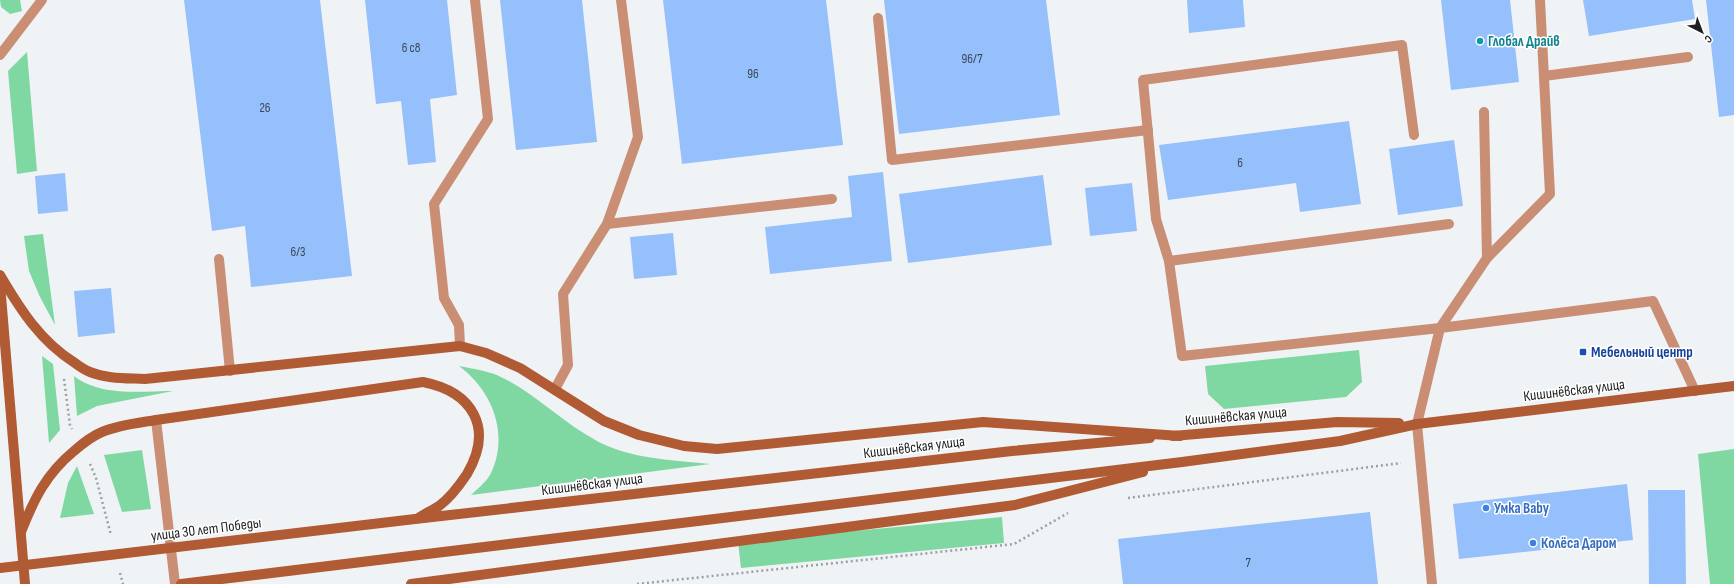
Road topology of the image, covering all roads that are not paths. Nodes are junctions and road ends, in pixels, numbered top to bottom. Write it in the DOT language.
graph roads {
  1 [pos="42,0"];
  2 [pos="475,0"];
  3 [pos="621,0"];
  4 [pos="1540,0"];
  5 [pos="878,18"];
  6 [pos="0,54"];
  7 [pos="1688,57"];
  8 [pos="1544,76"];
  9 [pos="1484,112"];
  10 [pos="1148,130"];
  11 [pos="1414,135"];
  12 [pos="832,198"];
  13 [pos="607,224"];
  14 [pos="1449,224"];
  15 [pos="1487,258"];
  16 [pos="219,259"];
  17 [pos="1169,261"];
  18 [pos="0,275"];
  19 [pos="0,284"];
  20 [pos="1440,328"];
  21 [pos="460,346"];
  22 [pos="230,371"];
  23 [pos="1734,386"];
  24 [pos="555,389"];
  25 [pos="1695,391"];
  26 [pos="156,420"];
  27 [pos="1417,424"];
  28 [pos="1180,436"];
  29 [pos="1182,462"];
  30 [pos="415,519"];
  31 [pos="21,532"];
  32 [pos="0,568"];
  33 [pos="446,582"];
  34 [pos="25,584"];
  35 [pos="175,584"];
  36 [pos="181,584"];
  37 [pos="411,584"];
  38 [pos="1432,584"];
  1 -- 6 [label="lane"];
  2 -- 21 [label="lane"];
  3 -- 13 [label="lane"];
  4 -- 8 [label="lane"];
  5 -- 10 [label="lane"];
  7 -- 8 [label="lane"];
  8 -- 15 [label="lane"];
  9 -- 15 [label="lane"];
  10 -- 11 [label="lane"];
  10 -- 17 [label="lane"];
  12 -- 13 [label="lane"];
  13 -- 24 [label="lane"];
  14 -- 17 [label="lane"];
  15 -- 20 [label="lane"];
  16 -- 22 [label="lane"];
  17 -- 20 [label="lane"];
  18 -- 22 [label="street"];
  19 -- 31 [label="street"];
  20 -- 25 [label="lane"];
  20 -- 27 [label="lane"];
  21 -- 22 [label="street"];
  21 -- 24 [label="street"];
  23 -- 25 [label="street, Кишинёвская улица"];
  24 -- 28 [label="street"];
  25 -- 27 [label="street, Кишинёвская улица"];
  26 -- 30 [label="street"];
  26 -- 31 [label="street"];
  26 -- 35 [label="lane"];
  27 -- 28 [label="street, Кишинёвская улица"];
  27 -- 29 [label="street, Кишинёвская улица"];
  27 -- 38 [label="lane"];
  28 -- 30 [label="street, Кишинёвская улица"];
  29 -- 33 [label="street"];
  29 -- 36 [label="street, Кишинёвская улица"];
  30 -- 32 [label="street, улица 30 лет Победы, bridge"];
  31 -- 34 [label="street"];
  33 -- 37 [label="street"];
}
